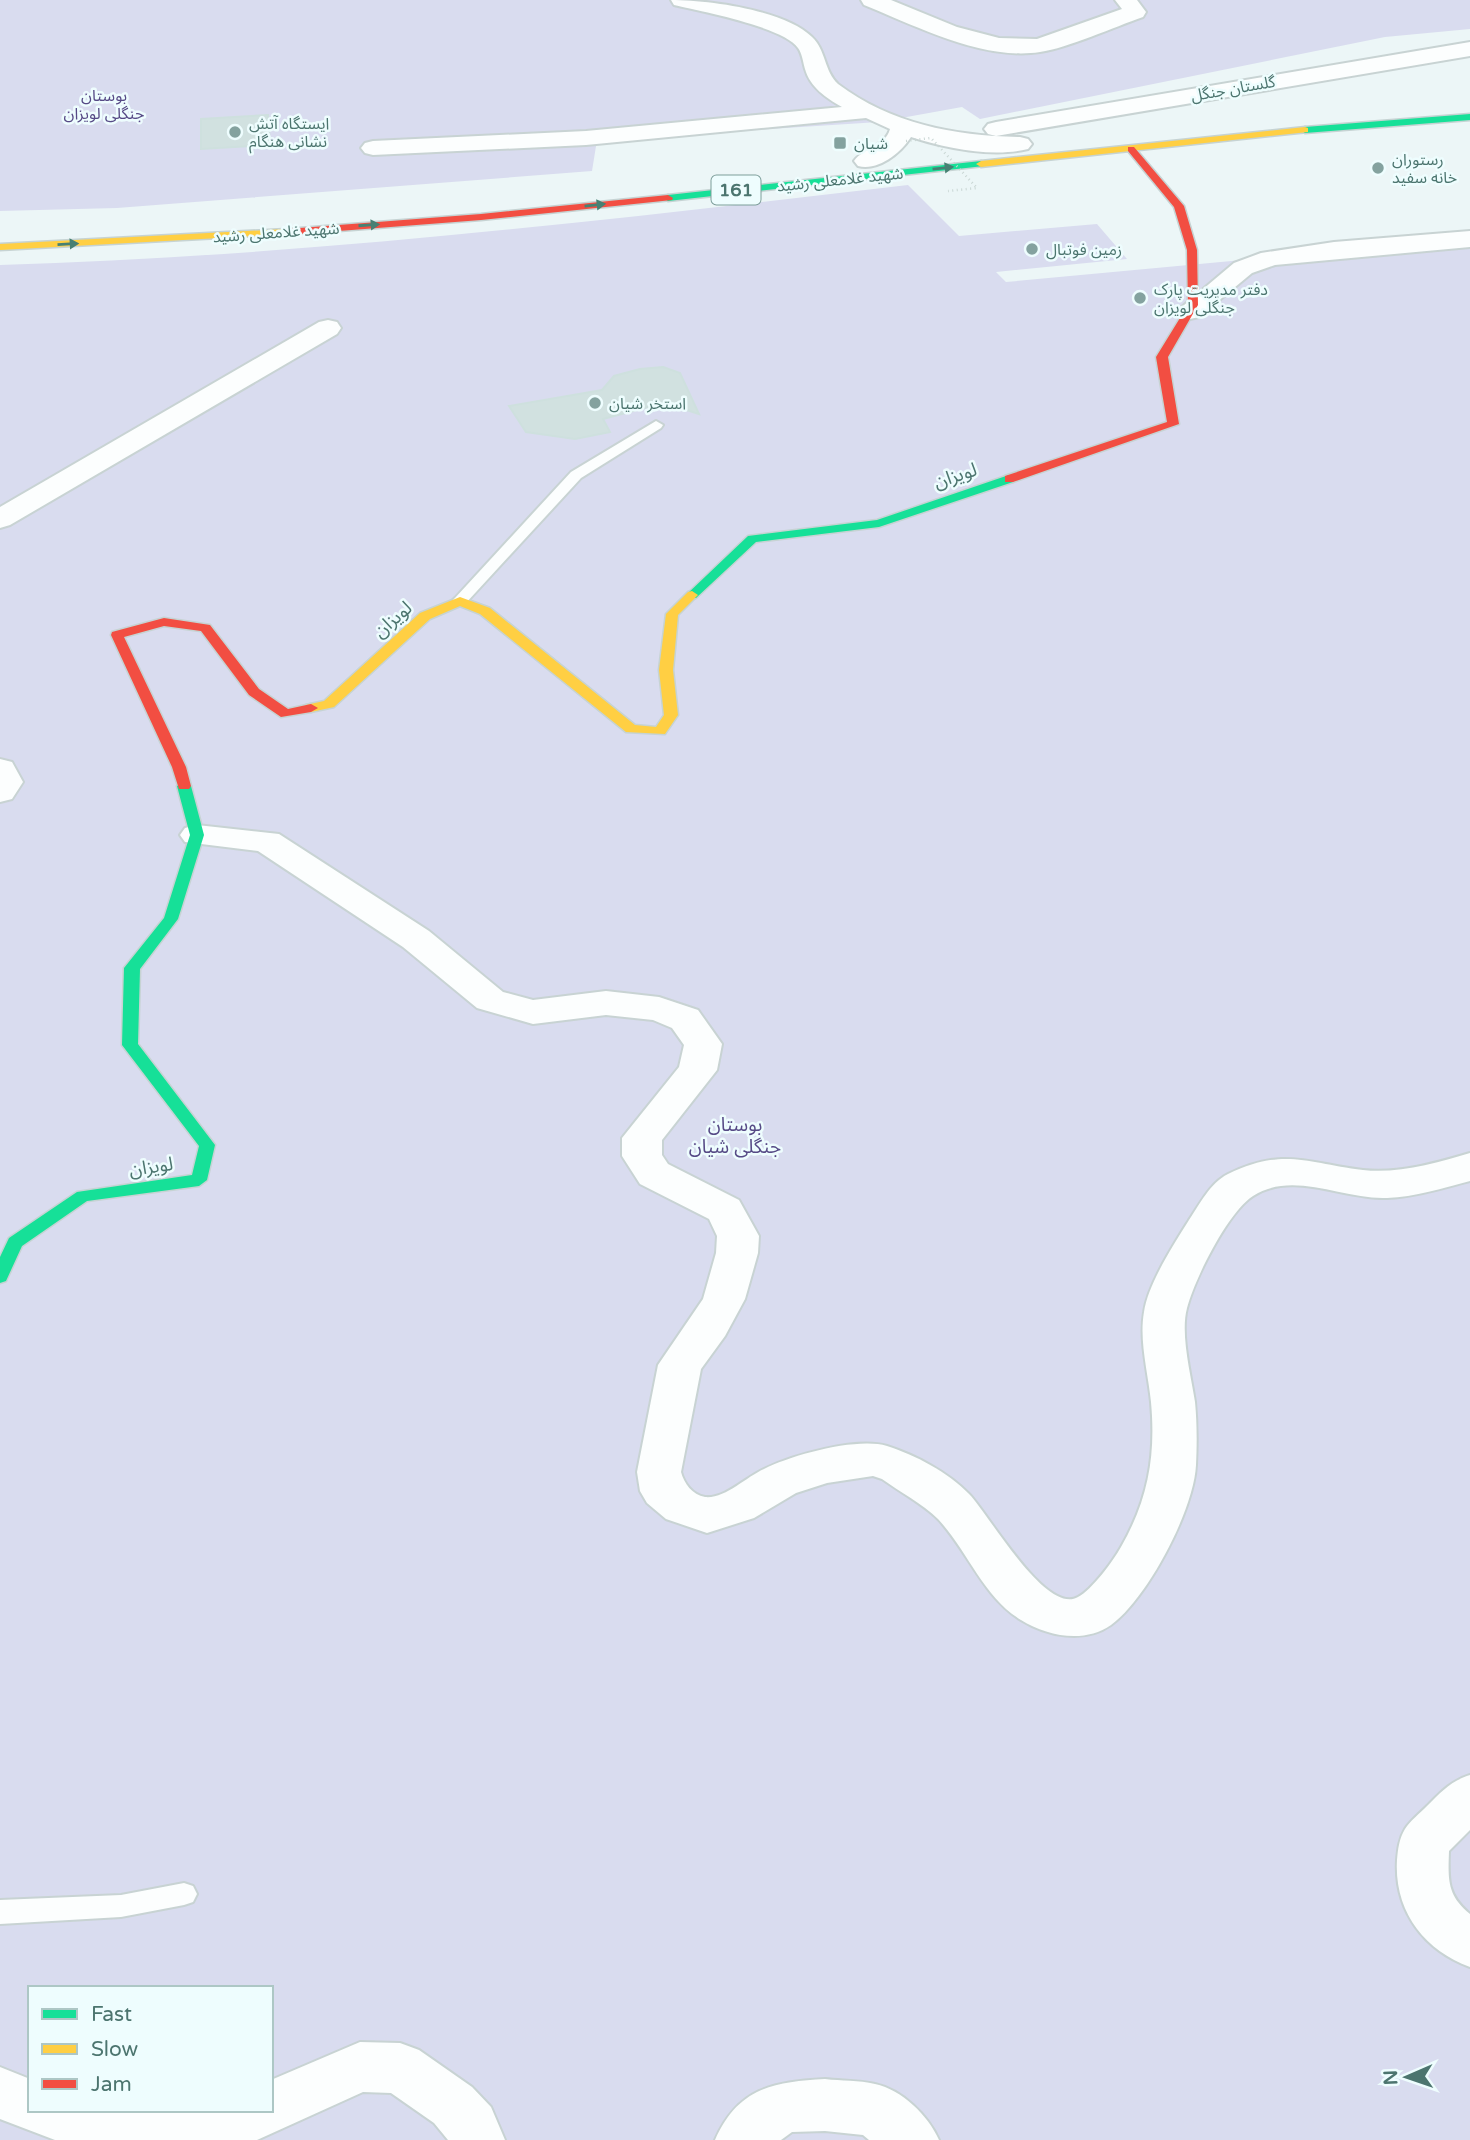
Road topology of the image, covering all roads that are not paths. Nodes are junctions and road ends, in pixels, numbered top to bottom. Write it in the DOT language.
graph roads {
  1 [pos="682,0"];
  2 [pos="872,0"];
  3 [pos="1126,0"];
  4 [pos="1470,49"];
  5 [pos="869,111"];
  6 [pos="1470,117"];
  7 [pos="996,129"];
  8 [pos="1126,132"];
  9 [pos="904,135"];
  10 [pos="1020,144"];
  11 [pos="373,148"];
  12 [pos="1131,149"];
  13 [pos="866,161"];
  14 [pos="820,165"];
  15 [pos="1470,239"];
  16 [pos="0,247"];
  17 [pos="1190,311"];
  18 [pos="328,328"];
  19 [pos="656,425"];
  20 [pos="0,519"];
  21 [pos="460,601"];
  22 [pos="0,769"];
  23 [pos="0,792"];
  24 [pos="197,835"];
  25 [pos="1470,1167"];
  26 [pos="0,1277"];
  27 [pos="1470,1796"];
  28 [pos="184,1894"];
  29 [pos="0,1912"];
  30 [pos="1470,1944"];
  31 [pos="0,2093"];
  32 [pos="28,2104"];
  33 [pos="273,2106"];
  34 [pos="56,2112"];
  35 [pos="261,2112"];
  36 [pos="477,2140"];
  37 [pos="743,2140"];
  38 [pos="911,2140"];
  1 -- 5 [label="street"];
  2 -- 3 [label="street"];
  4 -- 7 [label="street, گلستان جنگل"];
  5 -- 9 [label="street"];
  5 -- 11 [label="street"];
  6 -- 12 [label="street, شهید غلامعلی رشید / 161"];
  8 -- 10 [label="street, شهید غلامعلی رشید"];
  9 -- 10 [label="street"];
  9 -- 13 [label="street"];
  10 -- 13 [label="street, شهید غلامعلی رشید"];
  16 -- 12 [label="street, شهید غلامعلی رشید / 161, one-way"];
  12 -- 17 [label="street, لویزان"];
  13 -- 14 [label="street, شهید غلامعلی رشید"];
  15 -- 17 [label="street"];
  17 -- 21 [label="street, لویزان"];
  18 -- 20 [label="street"];
  19 -- 21 [label="lane"];
  21 -- 24 [label="street, لویزان"];
  22 -- 23 [label="street"];
  24 -- 25 [label="street"];
  24 -- 26 [label="street, لویزان"];
  27 -- 30 [label="street"];
  28 -- 29 [label="lane"];
  31 -- 32 [label="street"];
  33 -- 36 [label="street"];
  34 -- 35 [label="street"];
  37 -- 38 [label="street"];
}
